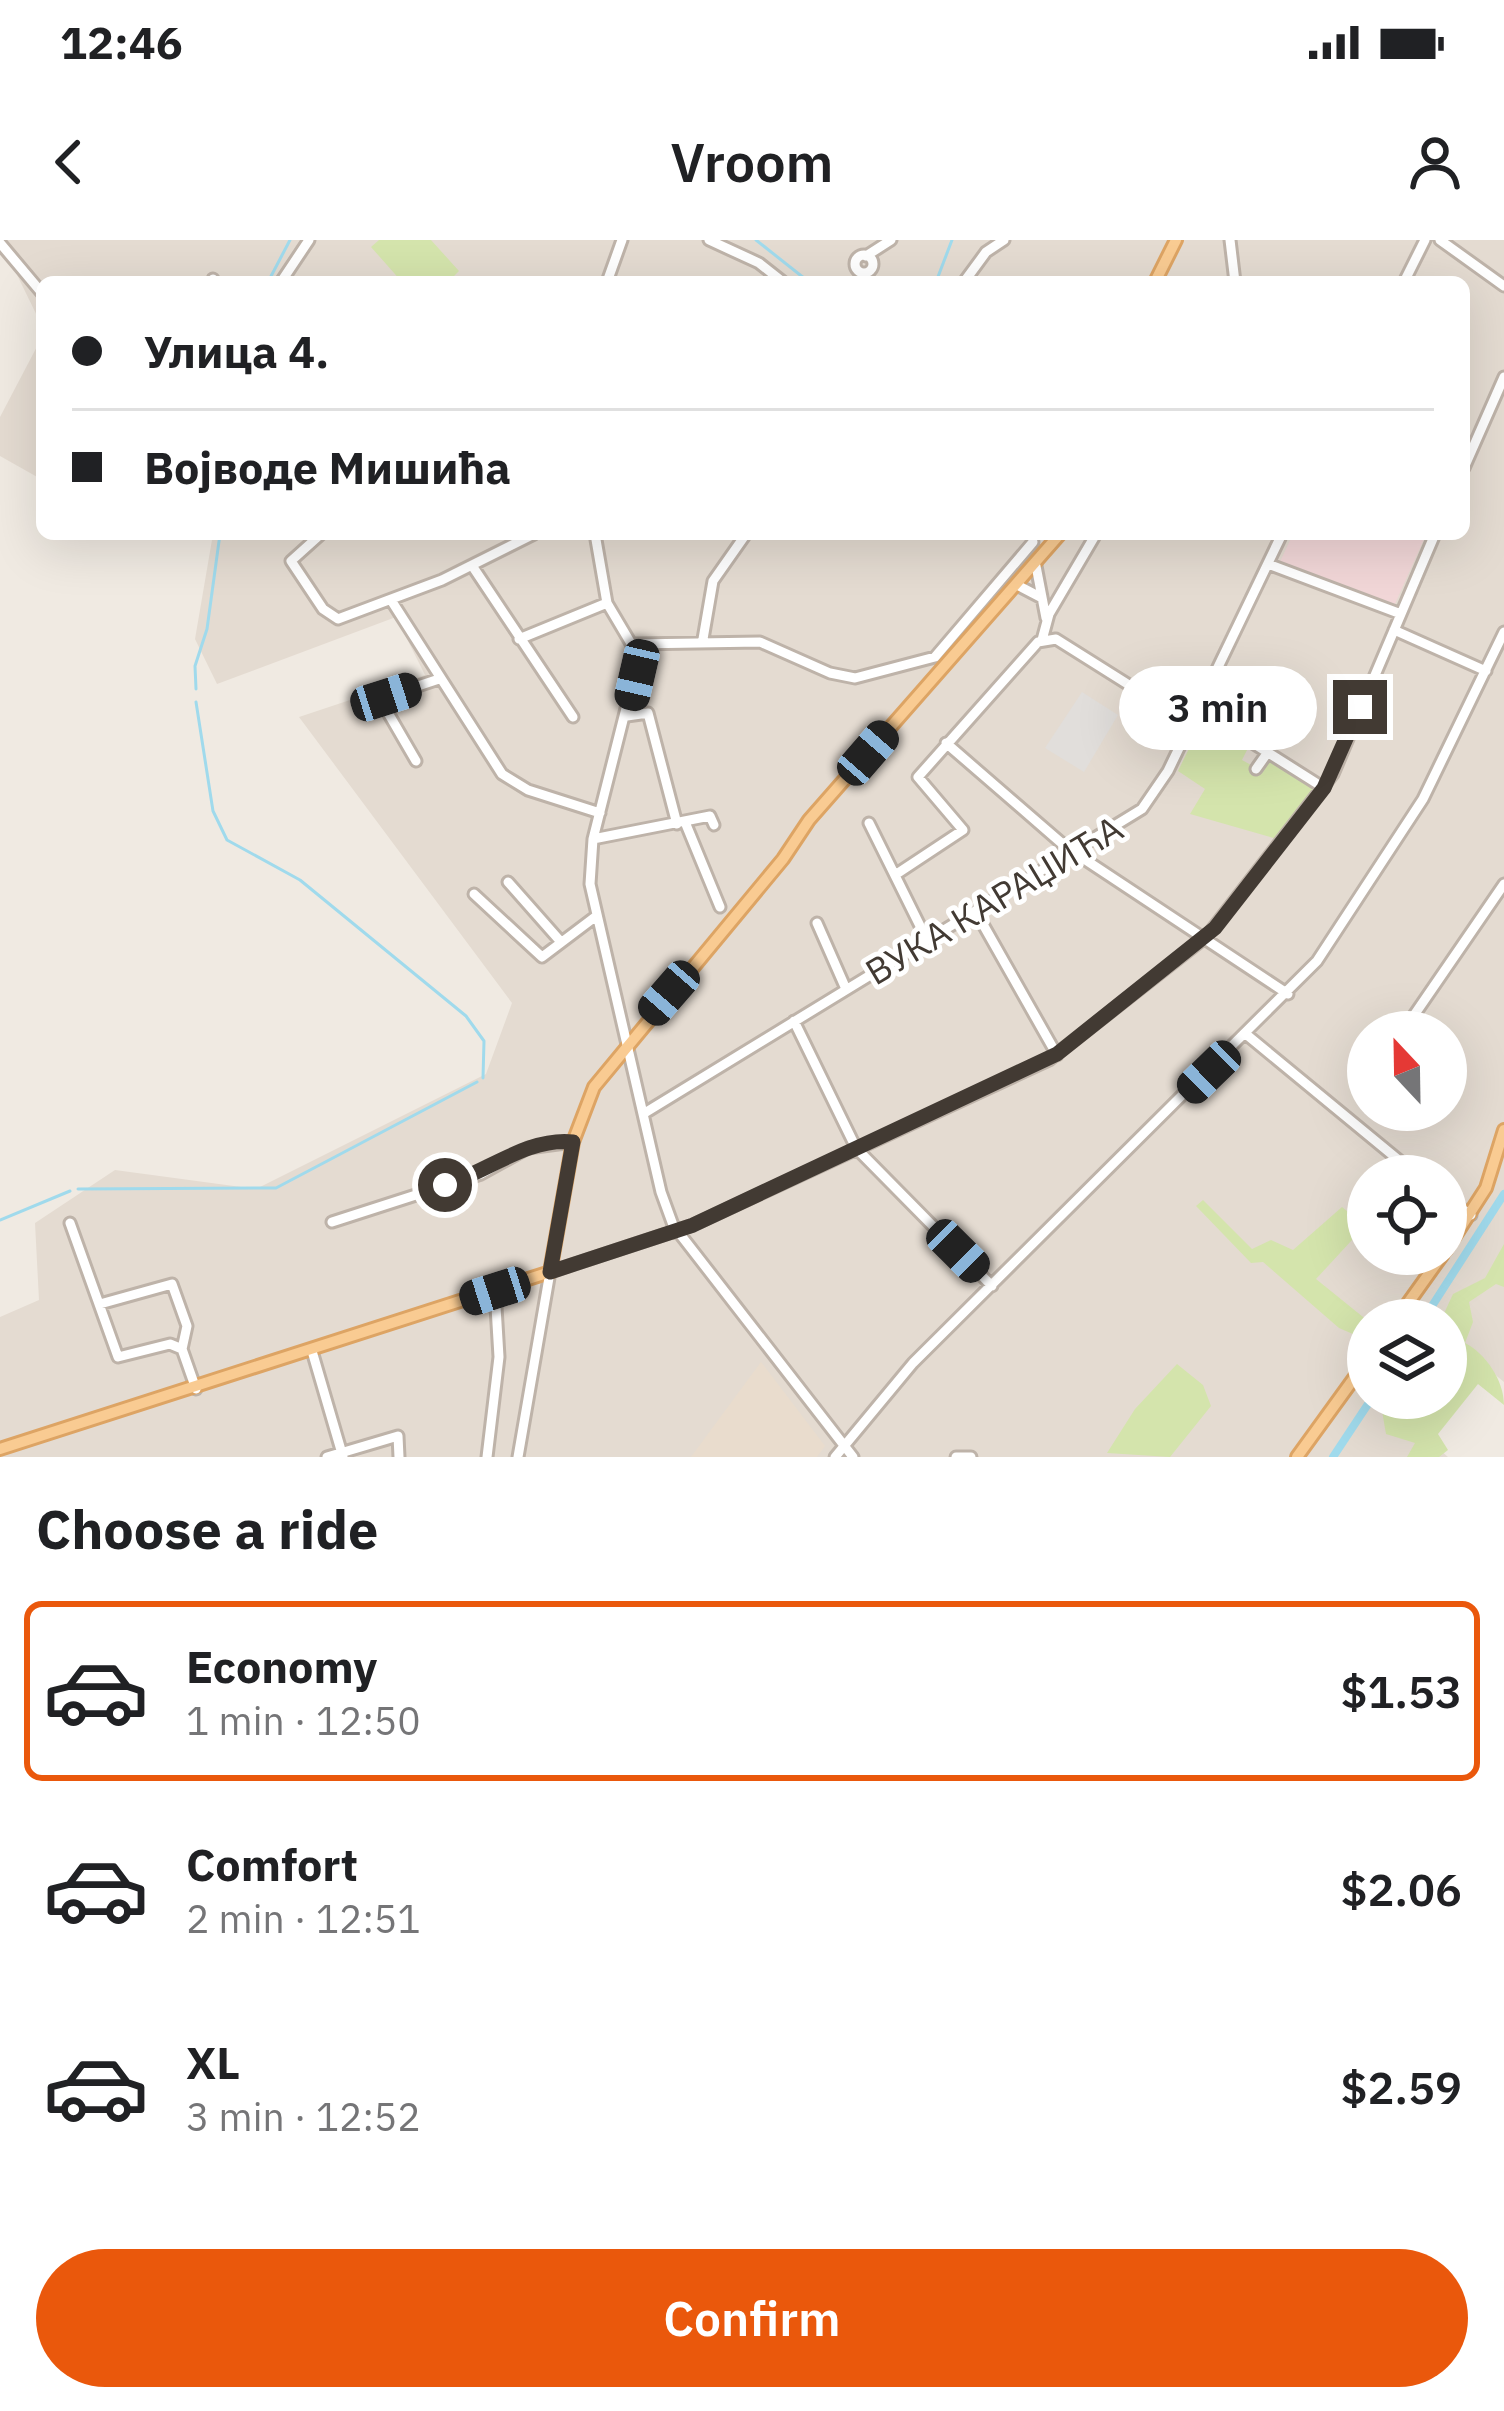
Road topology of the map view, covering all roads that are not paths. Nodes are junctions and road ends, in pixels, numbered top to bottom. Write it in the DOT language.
graph roads {
  1 [pos="309,240"];
  2 [pos="622,240"];
  3 [pos="709,240"];
  4 [pos="891,240"];
  5 [pos="978,240"];
  6 [pos="1004,240"];
  7 [pos="1177,240"];
  8 [pos="1230,240"];
  9 [pos="1425,240"];
  10 [pos="1440,240"];
  11 [pos="0,243"];
  12 [pos="986,252"];
  13 [pos="866,256"];
  14 [pos="284,276"];
  15 [pos="609,276"];
  16 [pos="775,276"];
  17 [pos="968,276"];
  18 [pos="1157,276"];
  19 [pos="1234,276"];
  20 [pos="1407,276"];
  21 [pos="36,285"];
  22 [pos="1504,286"];
  23 [pos="1504,377"];
  24 [pos="1470,454"];
  25 [pos="314,540"];
  26 [pos="523,540"];
  27 [pos="596,540"];
  28 [pos="742,540"];
  29 [pos="1056,540"];
  30 [pos="1093,540"];
  31 [pos="1279,540"];
  32 [pos="1432,540"];
  33 [pos="1033,542"];
  34 [pos="1268,564"];
  35 [pos="1036,566"];
  36 [pos="473,567"];
  37 [pos="1019,586"];
  38 [pos="1063,591"];
  39 [pos="1041,594"];
  40 [pos="391,600"];
  41 [pos="608,603"];
  42 [pos="1401,614"];
  43 [pos="1046,620"];
  44 [pos="1394,630"];
  45 [pos="1504,632"];
  46 [pos="519,639"];
  47 [pos="703,639"];
  48 [pos="1056,639"];
  49 [pos="1042,640"];
  50 [pos="635,644"];
  51 [pos="1486,670"];
  52 [pos="439,679"];
  53 [pos="1199,709"];
  54 [pos="627,716"];
  55 [pos="573,717"];
  56 [pos="1191,724"];
  57 [pos="946,743"];
  58 [pos="1268,752"];
  59 [pos="416,761"];
  60 [pos="1256,769"];
  61 [pos="1324,788"];
  62 [pos="600,813"];
  63 [pos="681,823"];
  64 [pos="869,823"];
  65 [pos="714,826"];
  66 [pos="593,838"];
  67 [pos="1076,853"];
  68 [pos="895,875"];
  69 [pos="508,882"];
  70 [pos="1504,884"];
  71 [pos="474,894"];
  72 [pos="720,907"];
  73 [pos="976,913"];
  74 [pos="595,917"];
  75 [pos="817,923"];
  76 [pos="1207,936"];
  77 [pos="927,940"];
  78 [pos="561,942"];
  79 [pos="846,989"];
  80 [pos="1288,994"];
  81 [pos="1417,1011"];
  82 [pos="794,1021"];
  83 [pos="1247,1035"];
  84 [pos="625,1044"];
  85 [pos="1057,1054"];
  86 [pos="643,1114"];
  87 [pos="1504,1130"];
  88 [pos="573,1142"];
  89 [pos="856,1148"];
  90 [pos="1393,1155"];
  91 [pos="1467,1212"];
  92 [pos="1471,1215"];
  93 [pos="1467,1220"];
  94 [pos="332,1222"];
  95 [pos="70,1223"];
  96 [pos="677,1231"];
  97 [pos="550,1272"];
  98 [pos="992,1286"];
  99 [pos="495,1291"];
  100 [pos="100,1304"];
  101 [pos="182,1349"];
  102 [pos="312,1351"];
  103 [pos="1347,1388"];
  104 [pos="196,1390"];
  105 [pos="844,1445"];
  106 [pos="0,1448"];
  107 [pos="343,1455"];
  108 [pos="327,1457"];
  109 [pos="399,1457"];
  110 [pos="487,1457"];
  111 [pos="518,1457"];
  112 [pos="836,1457"];
  113 [pos="853,1457"];
  114 [pos="956,1457"];
  115 [pos="971,1457"];
  116 [pos="1297,1457"];
  1 -- 14 [label="street"];
  2 -- 15 [label="street"];
  3 -- 16 [label="street"];
  4 -- 13 [label="street"];
  5 -- 12 [label="street"];
  6 -- 12 [label="street"];
  7 -- 18 [label="main road"];
  8 -- 19 [label="street"];
  9 -- 20 [label="street"];
  10 -- 22 [label="street"];
  11 -- 21 [label="street"];
  12 -- 17 [label="street"];
  23 -- 24 [label="street"];
  25 -- 40 [label="street"];
  26 -- 36 [label="street"];
  27 -- 41 [label="street"];
  28 -- 47 [label="street"];
  29 -- 35 [label="main road"];
  30 -- 38 [label="street"];
  31 -- 34 [label="street, ВУКА КАРАЏИЋА"];
  32 -- 42 [label="street"];
  33 -- 47 [label="street"];
  34 -- 42 [label="street"];
  34 -- 53 [label="street, ВУКА КАРАЏИЋА"];
  35 -- 37 [label="main road"];
  35 -- 39 [label="street"];
  36 -- 40 [label="street"];
  36 -- 46 [label="street"];
  37 -- 39 [label="street"];
  37 -- 84 [label="main road"];
  38 -- 39 [label="street"];
  38 -- 43 [label="street"];
  39 -- 43 [label="street"];
  40 -- 52 [label="street"];
  41 -- 46 [label="street"];
  41 -- 50 [label="street"];
  42 -- 44 [label="street"];
  43 -- 48 [label="street"];
  43 -- 49 [label="street"];
  44 -- 51 [label="street"];
  44 -- 61 [label="street"];
  45 -- 51 [label="street"];
  46 -- 55 [label="street"];
  47 -- 50 [label="street"];
  48 -- 49 [label="street"];
  48 -- 56 [label="street"];
  49 -- 57 [label="street"];
  50 -- 54 [label="street"];
  51 -- 80 [label="street"];
  52 -- 59 [label="street"];
  52 -- 62 [label="street"];
  53 -- 56 [label="street, ВУКА КАРАЏИЋА"];
  53 -- 58 [label="street"];
  54 -- 62 [label="street"];
  54 -- 63 [label="street"];
  56 -- 67 [label="street, ВУКА КАРАЏИЋА"];
  57 -- 67 [label="street"];
  57 -- 68 [label="street"];
  58 -- 60 [label="street"];
  58 -- 61 [label="street"];
  61 -- 76 [label="street"];
  62 -- 66 [label="street"];
  63 -- 65 [label="street"];
  63 -- 66 [label="street"];
  63 -- 72 [label="street"];
  64 -- 68 [label="street"];
  66 -- 74 [label="street"];
  67 -- 73 [label="street, ВУКА КАРАЏИЋА"];
  67 -- 76 [label="street"];
  68 -- 77 [label="street"];
  69 -- 78 [label="street"];
  70 -- 81 [label="street"];
  71 -- 78 [label="street"];
  73 -- 77 [label="street, ВУКА КАРАЏИЋА"];
  73 -- 85 [label="street"];
  74 -- 78 [label="street"];
  74 -- 84 [label="street"];
  75 -- 79 [label="street"];
  76 -- 80 [label="street"];
  76 -- 85 [label="street"];
  77 -- 79 [label="street, ВУКА КАРАЏИЋА"];
  79 -- 82 [label="street, ВУКА КАРАЏИЋА"];
  80 -- 83 [label="street"];
  82 -- 86 [label="street, ВУКА КАРАЏИЋА"];
  82 -- 89 [label="street"];
  83 -- 90 [label="street"];
  83 -- 98 [label="street"];
  84 -- 86 [label="street"];
  84 -- 88 [label="main road"];
  85 -- 89 [label="street"];
  86 -- 96 [label="street"];
  87 -- 92 [label="main road"];
  88 -- 94 [label="street"];
  88 -- 97 [label="main road"];
  89 -- 96 [label="street"];
  89 -- 98 [label="street"];
  91 -- 92 [label="street"];
  92 -- 93 [label="main road"];
  95 -- 100 [label="street"];
  96 -- 97 [label="street"];
  96 -- 105 [label="street"];
  97 -- 99 [label="main road"];
  97 -- 111 [label="street"];
  98 -- 105 [label="street"];
  99 -- 102 [label="main road"];
  99 -- 110 [label="street"];
  100 -- 101 [label="street"];
  100 -- 101 [label="street"];
  101 -- 104 [label="street"];
  102 -- 104 [label="main road"];
  102 -- 107 [label="street"];
  103 -- 116 [label="main road"];
  104 -- 106 [label="main road"];
  105 -- 112 [label="street"];
  105 -- 113 [label="street"];
  107 -- 108 [label="street"];
  107 -- 109 [label="street"];
  114 -- 115 [label="street"];
}
